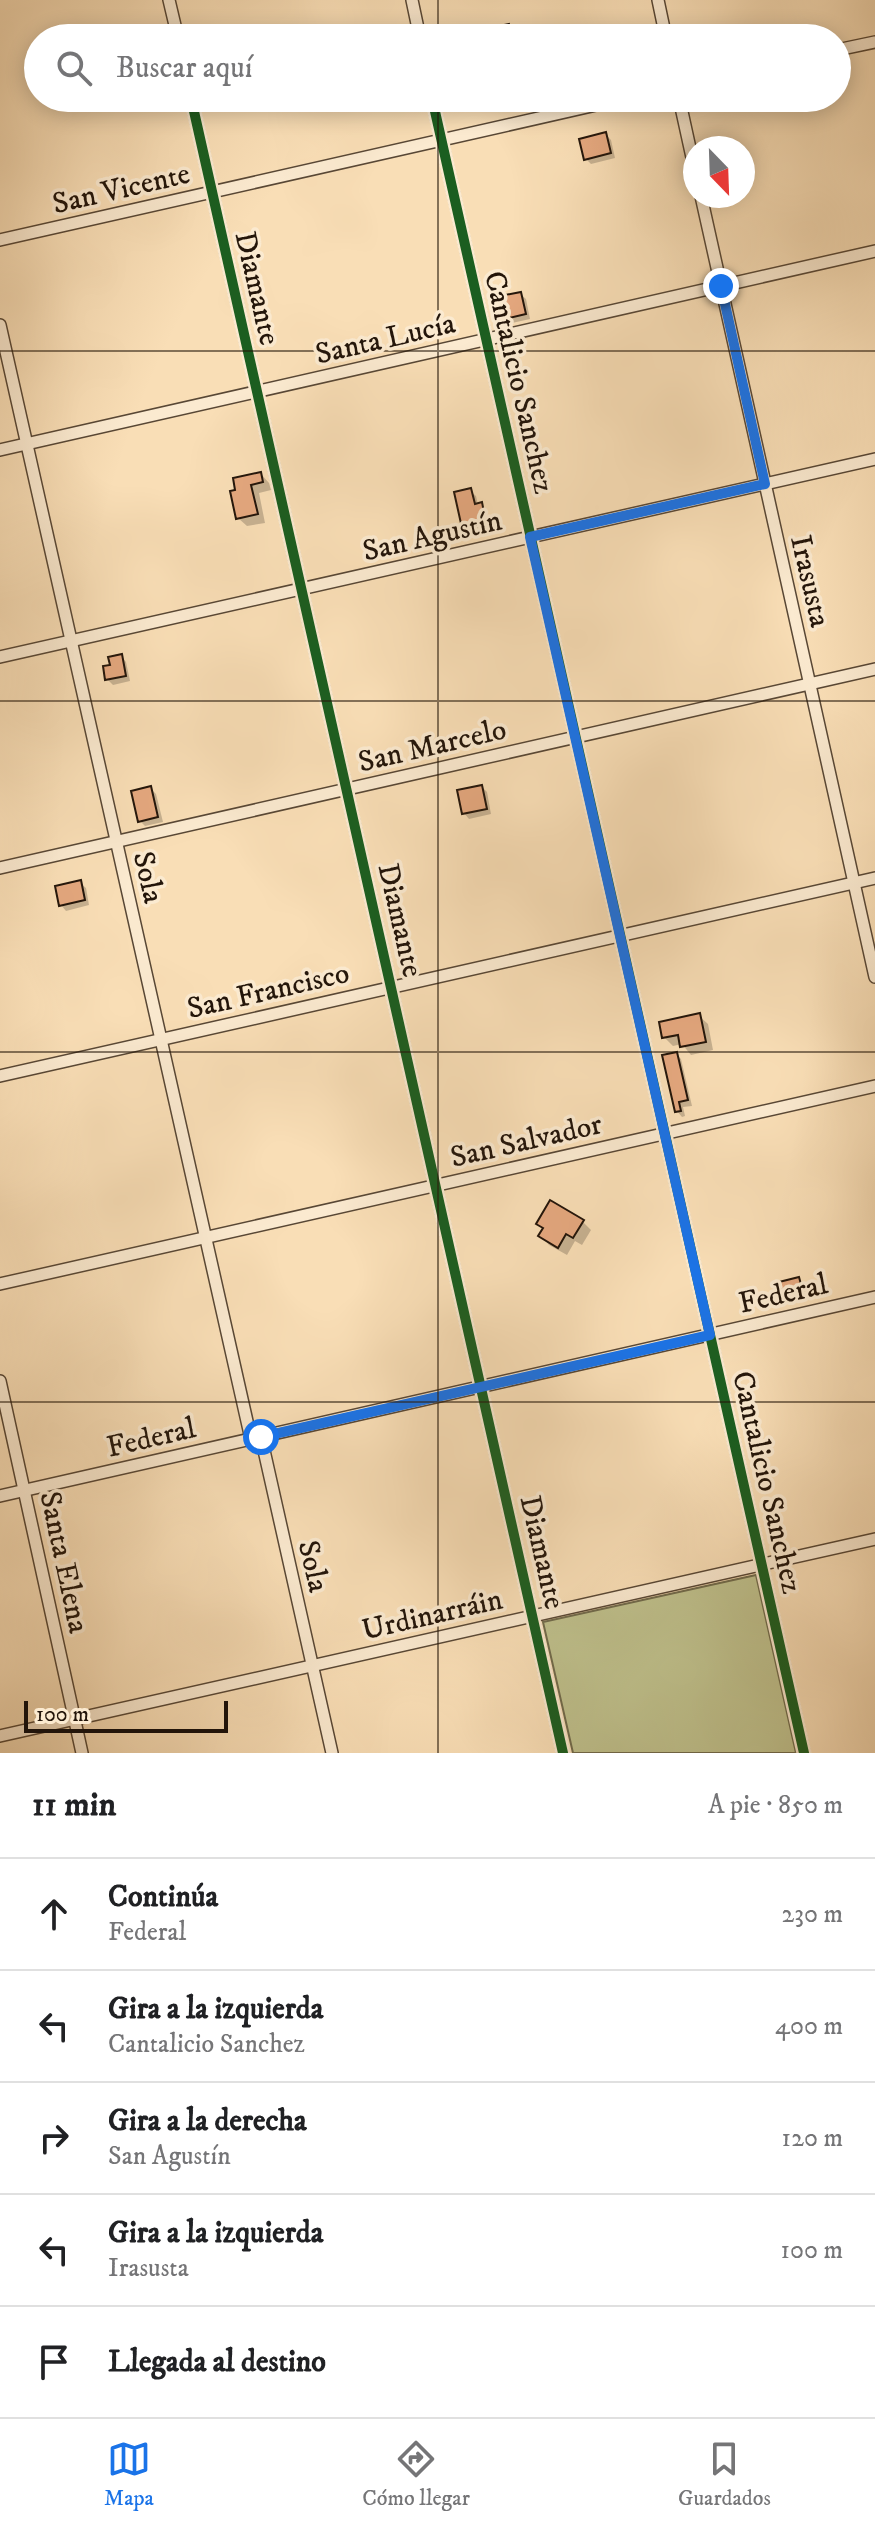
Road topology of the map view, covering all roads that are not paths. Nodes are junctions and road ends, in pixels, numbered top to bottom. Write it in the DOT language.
graph roads {
  1 [pos="169,0"];
  2 [pos="412,0"];
  3 [pos="658,0"];
  4 [pos="175,24"];
  5 [pos="417,24"];
  6 [pos="663,24"];
  7 [pos="875,42"];
  8 [pos="851,47"];
  9 [pos="194,112"];
  10 [pos="435,112"];
  11 [pos="565,112"];
  12 [pos="682,112"];
  13 [pos="687,136"];
  14 [pos="441,140"];
  15 [pos="212,192"];
  16 [pos="704,208"];
  17 [pos="0,240"];
  18 [pos="875,251"];
  19 [pos="721,286"];
  20 [pos="0,325"];
  21 [pos="486,339"];
  22 [pos="257,391"];
  23 [pos="27,444"];
  24 [pos="0,450"];
  25 [pos="875,459"];
  26 [pos="765,484"];
  27 [pos="530,537"];
  28 [pos="301,589"];
  29 [pos="71,641"];
  30 [pos="0,657"];
  31 [pos="875,669"];
  32 [pos="810,684"];
  33 [pos="575,737"];
  34 [pos="347,789"];
  35 [pos="116,841"];
  36 [pos="0,868"];
  37 [pos="875,878"];
  38 [pos="854,882"];
  39 [pos="620,935"];
  40 [pos="875,977"];
  41 [pos="391,987"];
  42 [pos="161,1039"];
  43 [pos="0,1076"];
  44 [pos="875,1086"];
  45 [pos="665,1133"];
  46 [pos="436,1185"];
  47 [pos="205,1238"];
  48 [pos="0,1284"];
  49 [pos="875,1297"];
  50 [pos="710,1335"];
  51 [pos="0,1381"];
  52 [pos="481,1387"];
  53 [pos="256,1438"];
  54 [pos="25,1490"];
  55 [pos="0,1496"];
  56 [pos="875,1539"];
  57 [pos="761,1564"];
  58 [pos="532,1616"];
  59 [pos="312,1665"];
  60 [pos="75,1719"];
  61 [pos="0,1736"];
  62 [pos="82,1753"];
  63 [pos="332,1753"];
  64 [pos="563,1753"];
  65 [pos="804,1753"];
  1 -- 4 [label="street"];
  2 -- 5 [label="street"];
  3 -- 6 [label="street"];
  7 -- 8 [label="street"];
  9 -- 15 [label="street, Diamante"];
  10 -- 14 [label="street, Cantalicio Sanchez"];
  11 -- 14 [label="street, San Vicente"];
  12 -- 13 [label="street"];
  14 -- 15 [label="street, San Vicente"];
  14 -- 21 [label="street, Cantalicio Sanchez"];
  15 -- 17 [label="street, San Vicente"];
  15 -- 22 [label="street, Diamante"];
  16 -- 19 [label="street, Irasusta"];
  18 -- 19 [label="street, Santa Lucía"];
  19 -- 21 [label="street, Santa Lucía"];
  19 -- 26 [label="street, Irasusta"];
  20 -- 23 [label="street, Sola"];
  21 -- 22 [label="street, Santa Lucía"];
  21 -- 27 [label="street, Cantalicio Sanchez"];
  22 -- 23 [label="street, Santa Lucía"];
  22 -- 28 [label="street, Diamante"];
  23 -- 24 [label="street, Santa Lucía"];
  23 -- 29 [label="street, Sola"];
  25 -- 26 [label="street, San Agustín"];
  26 -- 27 [label="street, San Agustín"];
  26 -- 32 [label="street, Irasusta"];
  27 -- 28 [label="street, San Agustín"];
  27 -- 33 [label="street, Cantalicio Sanchez"];
  28 -- 29 [label="street, San Agustín"];
  28 -- 34 [label="street, Diamante"];
  29 -- 30 [label="street, San Agustín"];
  29 -- 35 [label="street, Sola"];
  31 -- 32 [label="street, San Marcelo"];
  32 -- 33 [label="street, San Marcelo"];
  32 -- 38 [label="street, Irasusta"];
  33 -- 34 [label="street, San Marcelo"];
  33 -- 39 [label="street, Cantalicio Sanchez"];
  34 -- 35 [label="street, San Marcelo"];
  34 -- 41 [label="street, Diamante"];
  35 -- 36 [label="street, San Marcelo"];
  35 -- 42 [label="street, Sola"];
  37 -- 38 [label="street, San Francisco"];
  38 -- 39 [label="street, San Francisco"];
  38 -- 40 [label="street, Irasusta"];
  39 -- 41 [label="street, San Francisco"];
  39 -- 45 [label="street, Cantalicio Sanchez"];
  41 -- 42 [label="street, San Francisco"];
  41 -- 46 [label="street, Diamante"];
  42 -- 43 [label="street, San Francisco"];
  42 -- 47 [label="street, Sola"];
  44 -- 45 [label="street, San Salvador"];
  45 -- 46 [label="street, San Salvador"];
  45 -- 50 [label="street, Cantalicio Sanchez"];
  46 -- 47 [label="street, San Salvador"];
  46 -- 52 [label="street, Diamante"];
  47 -- 48 [label="street, San Salvador"];
  47 -- 53 [label="street, Sola"];
  49 -- 50 [label="street, Federal"];
  50 -- 52 [label="street, Federal"];
  50 -- 57 [label="street, Cantalicio Sanchez"];
  51 -- 54 [label="street, Santa Elena"];
  52 -- 53 [label="street, Federal"];
  52 -- 58 [label="street, Diamante"];
  53 -- 54 [label="street, Federal"];
  53 -- 59 [label="street, Sola"];
  54 -- 55 [label="street, Federal"];
  54 -- 60 [label="street, Santa Elena"];
  56 -- 57 [label="street, Urdinarráin"];
  57 -- 58 [label="street, Urdinarráin"];
  57 -- 65 [label="street, Cantalicio Sanchez"];
  58 -- 59 [label="street, Urdinarráin"];
  58 -- 64 [label="street, Diamante"];
  59 -- 60 [label="street, Urdinarráin"];
  59 -- 63 [label="street, Sola"];
  60 -- 61 [label="street, Urdinarráin"];
  60 -- 62 [label="street, Santa Elena"];
}
